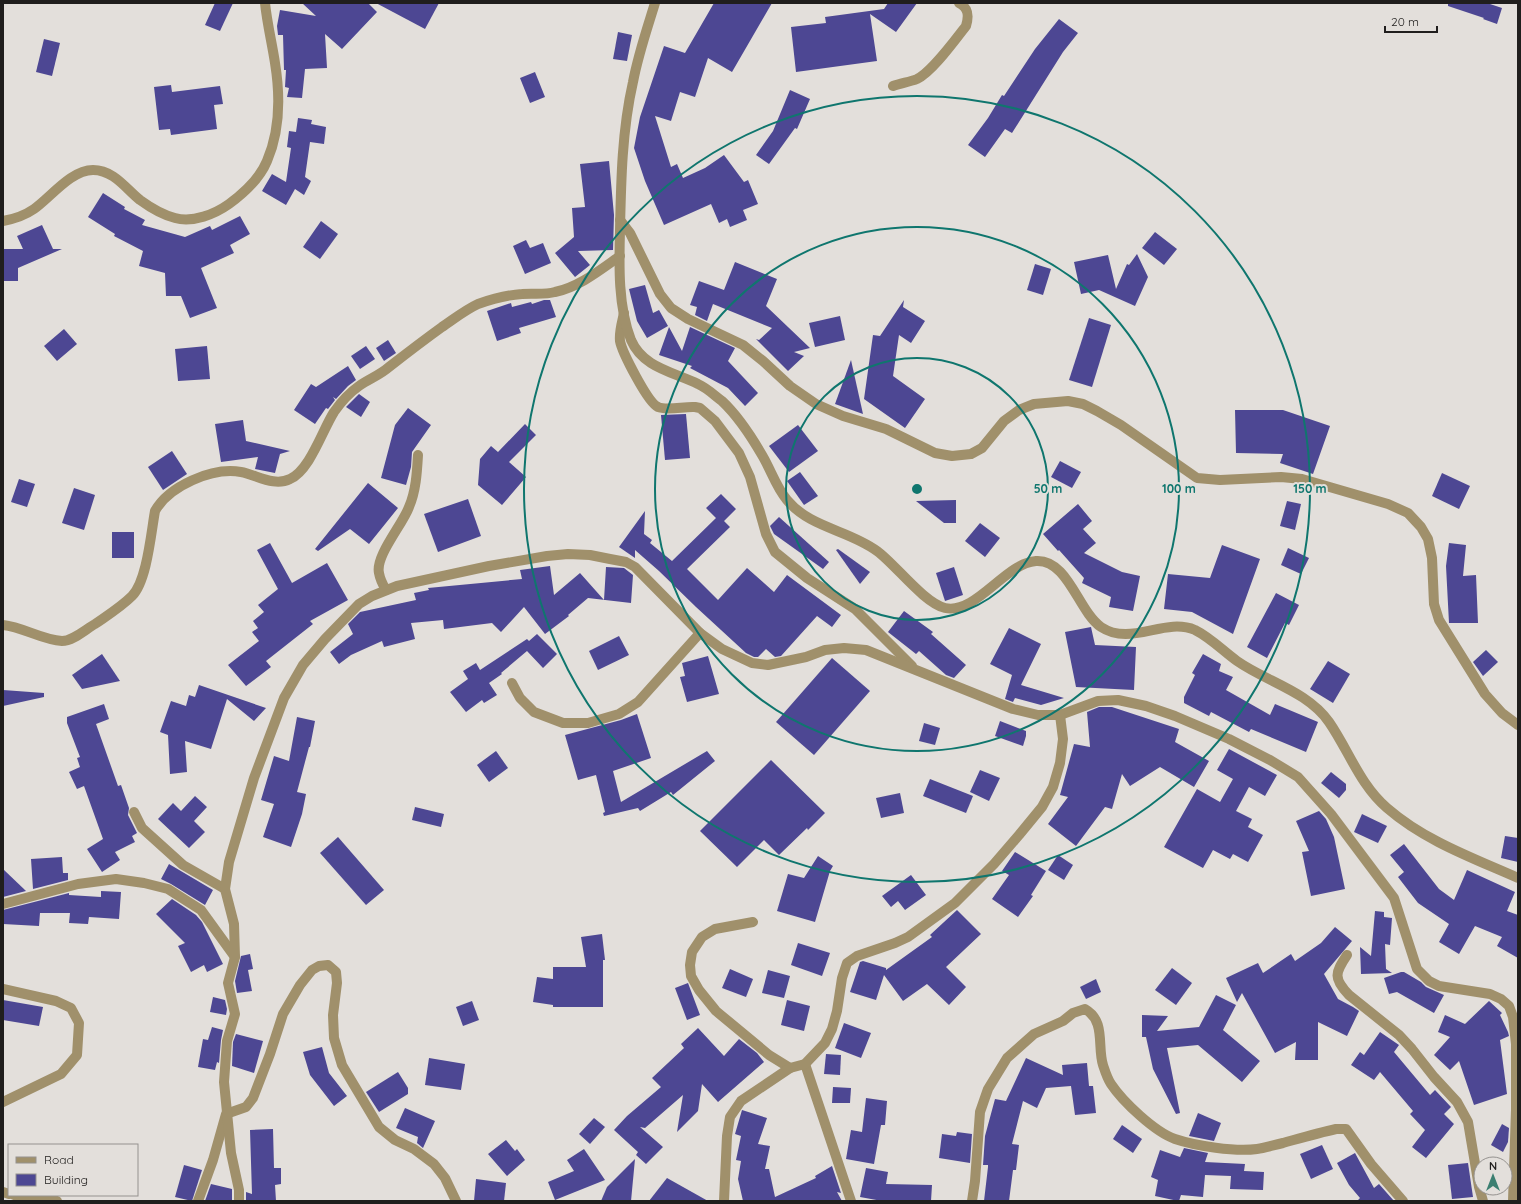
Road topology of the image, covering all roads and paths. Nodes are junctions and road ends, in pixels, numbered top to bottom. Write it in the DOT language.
graph roads {
  1 [pos="265,3"];
  2 [pos="655,3"];
  3 [pos="959,3"];
  4 [pos="893,86"];
  5 [pos="3,220"];
  6 [pos="620,220"];
  7 [pos="620,256"];
  8 [pos="624,313"];
  9 [pos="418,455"];
  10 [pos="386,590"];
  11 [pos="3,625"];
  12 [pos="700,633"];
  13 [pos="916,670"];
  14 [pos="512,683"];
  15 [pos="1060,715"];
  16 [pos="1518,725"];
  17 [pos="134,812"];
  18 [pos="1518,878"];
  19 [pos="224,889"];
  20 [pos="3,904"];
  21 [pos="753,922"];
  22 [pos="1347,955"];
  23 [pos="235,957"];
  24 [pos="3,989"];
  25 [pos="805,1064"];
  26 [pos="790,1068"];
  27 [pos="3,1102"];
  28 [pos="226,1114"];
  29 [pos="21,1196"];
  30 [pos="57,1201"];
  31 [pos="198,1201"];
  32 [pos="239,1201"];
  33 [pos="456,1201"];
  34 [pos="724,1201"];
  35 [pos="851,1201"];
  36 [pos="972,1201"];
  37 [pos="1403,1201"];
  38 [pos="1483,1201"];
  39 [pos="1513,1201"];
  1 -- 5 [label="street"];
  2 -- 6 [label="street"];
  3 -- 4 [label="street"];
  6 -- 7 [label="street"];
  6 -- 16 [label="street"];
  7 -- 8 [label="street"];
  7 -- 11 [label="street"];
  8 -- 13 [label="street"];
  8 -- 18 [label="street"];
  9 -- 10 [label="street"];
  10 -- 12 [label="street"];
  10 -- 19 [label="street"];
  12 -- 13 [label="street"];
  12 -- 14 [label="street"];
  13 -- 15 [label="street"];
  15 -- 25 [label="street"];
  15 -- 39 [label="street"];
  17 -- 19 [label="street"];
  19 -- 23 [label="street"];
  20 -- 23 [label="street"];
  21 -- 26 [label="street"];
  22 -- 38 [label="street"];
  23 -- 28 [label="street"];
  24 -- 27 [label="street"];
  25 -- 26 [label="street"];
  25 -- 35 [label="street"];
  26 -- 34 [label="street"];
  28 -- 31 [label="street"];
  28 -- 32 [label="street"];
  28 -- 33 [label="street"];
  29 -- 30 [label="street"];
  36 -- 37 [label="street"];
}
